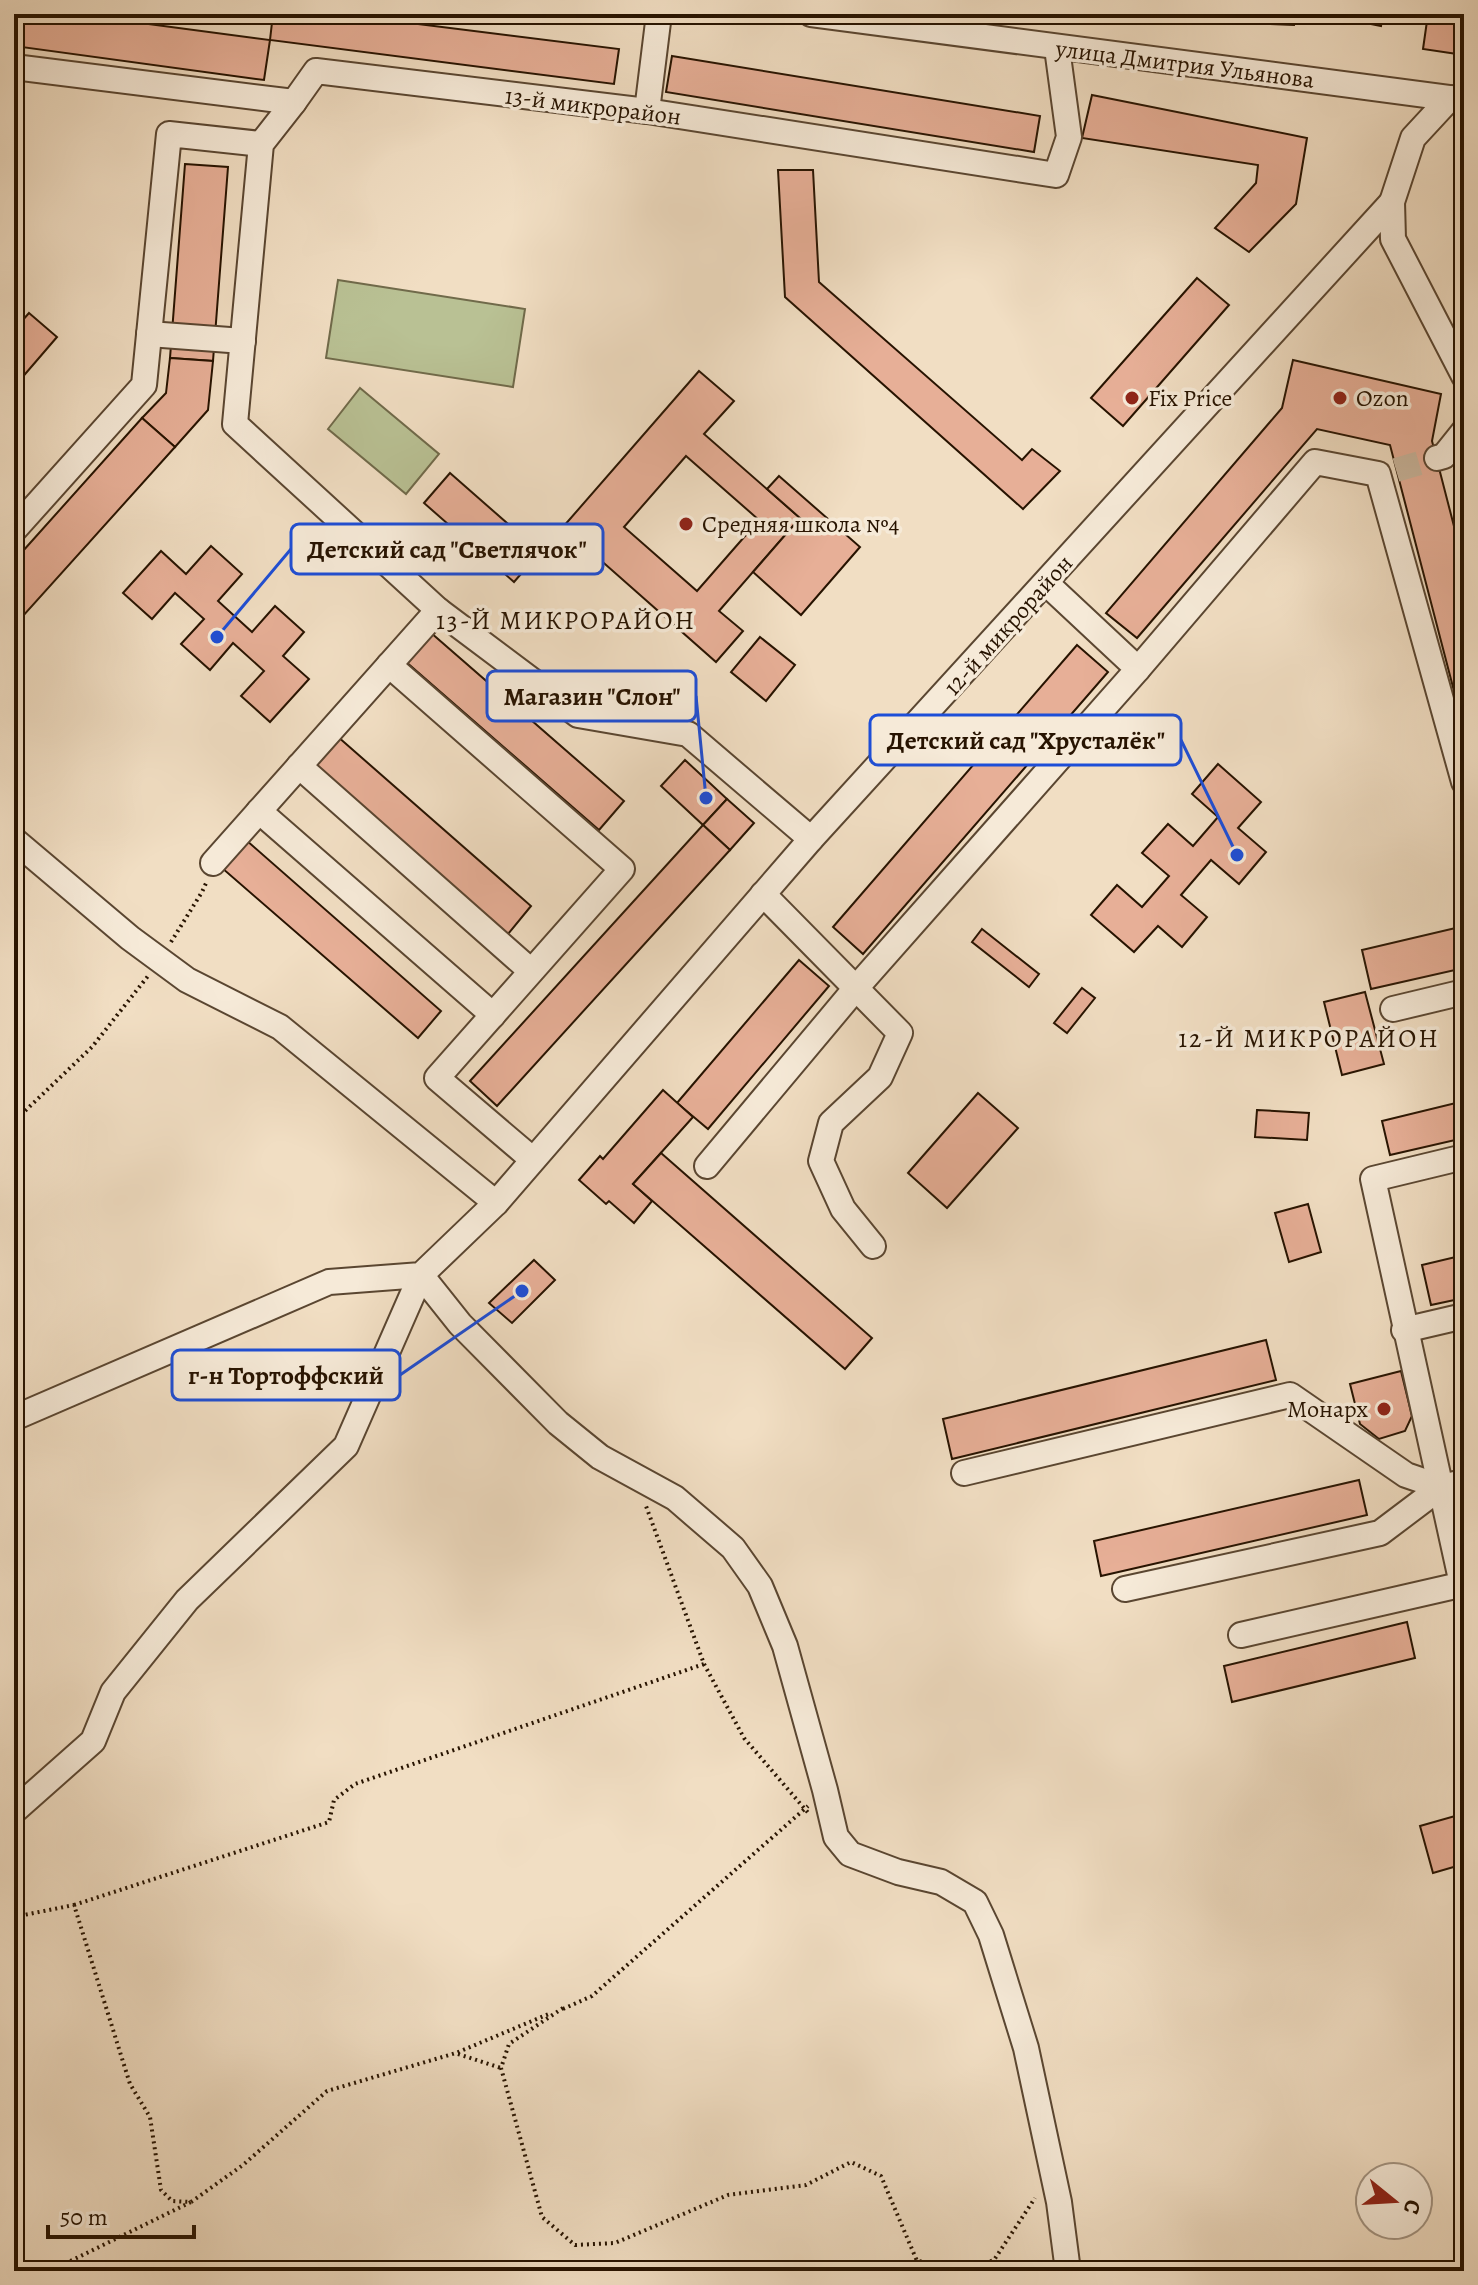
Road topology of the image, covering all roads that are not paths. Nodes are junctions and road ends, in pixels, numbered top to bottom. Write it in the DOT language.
graph roads {
  1 [pos="659,14"];
  2 [pos="811,14"];
  3 [pos="1057,48"];
  4 [pos="14,67"];
  5 [pos="1457,99"];
  6 [pos="294,102"];
  7 [pos="647,111"];
  8 [pos="261,144"];
  9 [pos="1392,202"];
  10 [pos="149,334"];
  11 [pos="243,341"];
  12 [pos="1464,376"];
  13 [pos="1464,431"];
  14 [pos="1437,458"];
  15 [pos="14,530"];
  16 [pos="1046,583"];
  17 [pos="438,610"];
  18 [pos="389,665"];
  19 [pos="1138,669"];
  20 [pos="299,766"];
  21 [pos="1464,782"];
  22 [pos="259,811"];
  23 [pos="811,839"];
  24 [pos="14,840"];
  25 [pos="213,863"];
  26 [pos="763,894"];
  27 [pos="531,971"];
  28 [pos="856,988"];
  29 [pos="1464,992"];
  30 [pos="1393,1009"];
  31 [pos="493,1015"];
  32 [pos="1464,1157"];
  33 [pos="532,1159"];
  34 [pos="707,1166"];
  35 [pos="496,1203"];
  36 [pos="873,1246"];
  37 [pos="421,1275"];
  38 [pos="1464,1316"];
  39 [pos="1404,1330"];
  40 [pos="14,1418"];
  41 [pos="964,1473"];
  42 [pos="1453,1485"];
  43 [pos="1463,1584"];
  44 [pos="1125,1589"];
  45 [pos="1241,1635"];
  46 [pos="14,1811"];
  47 [pos="1068,2271"];
  1 -- 7 [label="street"];
  2 -- 3 [label="street, улица Дмитрия Ульянова"];
  3 -- 5 [label="street, улица Дмитрия Ульянова"];
  3 -- 7 [label="street, 13-й микрорайон"];
  4 -- 6 [label="street"];
  5 -- 9 [label="street, 12-й микрорайон"];
  6 -- 7 [label="street, 13-й микрорайон"];
  6 -- 8 [label="street"];
  8 -- 10 [label="street"];
  8 -- 11 [label="street"];
  9 -- 12 [label="street, 12-й микрорайон"];
  9 -- 16 [label="street, 12-й микрорайон"];
  10 -- 11 [label="street"];
  10 -- 15 [label="street"];
  11 -- 17 [label="street"];
  13 -- 14 [label="street"];
  16 -- 19 [label="street"];
  16 -- 23 [label="street, 12-й микрорайон"];
  17 -- 18 [label="street"];
  17 -- 23 [label="street"];
  18 -- 20 [label="street"];
  18 -- 27 [label="street"];
  19 -- 21 [label="street"];
  19 -- 28 [label="street"];
  20 -- 22 [label="street"];
  20 -- 27 [label="street"];
  22 -- 25 [label="street"];
  22 -- 31 [label="street"];
  23 -- 26 [label="street, 12-й микрорайон"];
  24 -- 35 [label="street"];
  26 -- 28 [label="street"];
  26 -- 33 [label="street, 12-й микрорайон"];
  27 -- 31 [label="street"];
  28 -- 34 [label="street"];
  28 -- 36 [label="street"];
  29 -- 30 [label="street"];
  31 -- 33 [label="street"];
  32 -- 39 [label="street"];
  33 -- 35 [label="street, 12-й микрорайон"];
  35 -- 37 [label="street, 12-й микрорайон"];
  37 -- 40 [label="street"];
  37 -- 46 [label="street"];
  37 -- 47 [label="street"];
  38 -- 39 [label="street"];
  39 -- 42 [label="street"];
  41 -- 42 [label="street"];
  42 -- 43 [label="street"];
  42 -- 44 [label="street"];
  43 -- 45 [label="street"];
}
